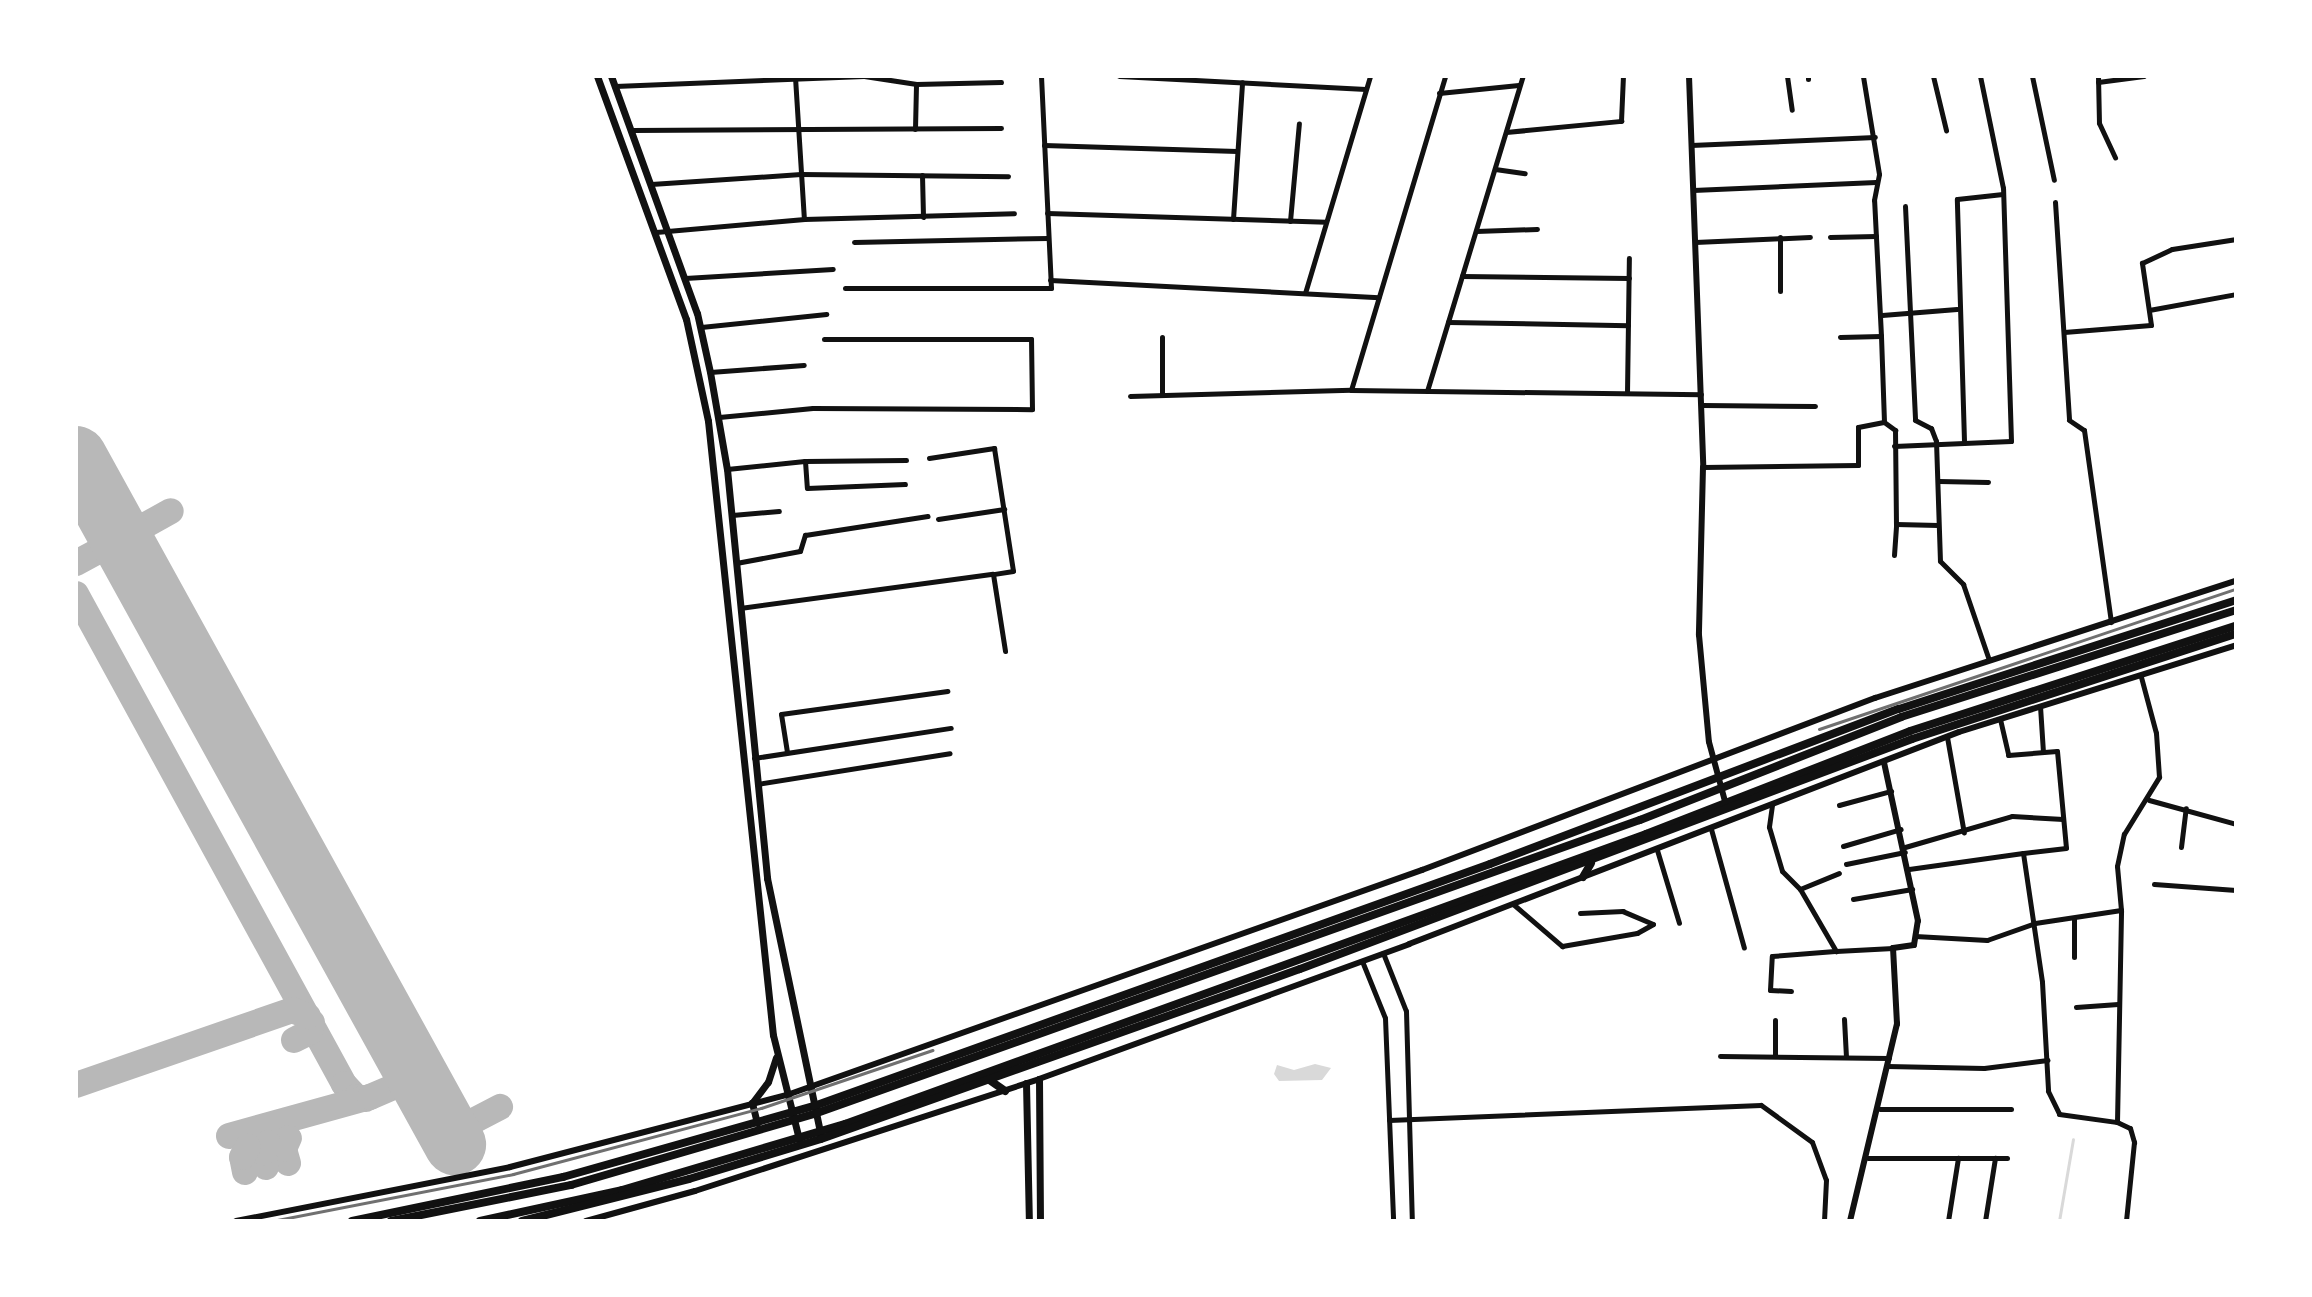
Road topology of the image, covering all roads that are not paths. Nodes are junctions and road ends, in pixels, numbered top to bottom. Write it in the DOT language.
graph roads {
  1 [pos="597,76"];
  2 [pos="611,76"];
  3 [pos="1041,76"];
  4 [pos="1119,76"];
  5 [pos="1370,76"];
  6 [pos="1445,76"];
  7 [pos="1523,76"];
  8 [pos="1623,76"];
  9 [pos="1689,76"];
  10 [pos="1787,76"];
  11 [pos="1863,76"];
  12 [pos="1933,76"];
  13 [pos="1980,76"];
  14 [pos="2032,76"];
  15 [pos="2144,76"];
  16 [pos="795,77"];
  17 [pos="1151,77"];
  18 [pos="2098,79"];
  19 [pos="1001,82"];
  20 [pos="1242,82"];
  21 [pos="916,84"];
  22 [pos="1519,85"];
  23 [pos="615,86"];
  24 [pos="1366,89"];
  25 [pos="1439,93"];
  26 [pos="1792,110"];
  27 [pos="1299,123"];
  28 [pos="798,128"];
  29 [pos="1001,128"];
  30 [pos="915,129"];
  31 [pos="632,130"];
  32 [pos="1946,130"];
  33 [pos="1506,132"];
  34 [pos="1875,137"];
  35 [pos="1044,145"];
  36 [pos="1690,145"];
  37 [pos="1237,151"];
  38 [pos="2115,158"];
  39 [pos="1495,169"];
  40 [pos="1525,173"];
  41 [pos="801,174"];
  42 [pos="922,175"];
  43 [pos="1008,176"];
  44 [pos="2054,180"];
  45 [pos="1876,182"];
  46 [pos="651,184"];
  47 [pos="1693,190"];
  48 [pos="2003,194"];
  49 [pos="2055,202"];
  50 [pos="1905,206"];
  51 [pos="1014,213"];
  52 [pos="1047,213"];
  53 [pos="923,217"];
  54 [pos="804,219"];
  55 [pos="1233,219"];
  56 [pos="1290,221"];
  57 [pos="1326,222"];
  58 [pos="667,228"];
  59 [pos="1537,229"];
  60 [pos="1476,231"];
  61 [pos="656,232"];
  62 [pos="1876,236"];
  63 [pos="1780,237"];
  64 [pos="1810,237"];
  65 [pos="1830,237"];
  66 [pos="1048,238"];
  67 [pos="2236,239"];
  68 [pos="854,242"];
  69 [pos="1695,242"];
  70 [pos="1629,258"];
  71 [pos="833,269"];
  72 [pos="1462,276"];
  73 [pos="685,278"];
  74 [pos="1629,278"];
  75 [pos="1050,280"];
  76 [pos="845,288"];
  77 [pos="1780,291"];
  78 [pos="1305,293"];
  79 [pos="2236,294"];
  80 [pos="1379,297"];
  81 [pos="1957,309"];
  82 [pos="2149,310"];
  83 [pos="1909,313"];
  84 [pos="826,314"];
  85 [pos="1882,315"];
  86 [pos="1448,322"];
  87 [pos="1628,325"];
  88 [pos="701,327"];
  89 [pos="2064,332"];
  90 [pos="1881,336"];
  91 [pos="1162,337"];
  92 [pos="1840,337"];
  93 [pos="824,339"];
  94 [pos="804,365"];
  95 [pos="710,372"];
  96 [pos="1351,390"];
  97 [pos="1427,391"];
  98 [pos="1162,393"];
  99 [pos="1627,393"];
  100 [pos="1702,394"];
  101 [pos="1130,396"];
  102 [pos="1702,405"];
  103 [pos="1815,406"];
  104 [pos="719,417"];
  105 [pos="1884,422"];
  106 [pos="1936,441"];
  107 [pos="1964,441"];
  108 [pos="1894,446"];
  109 [pos="929,458"];
  110 [pos="906,460"];
  111 [pos="805,461"];
  112 [pos="1703,467"];
  113 [pos="727,469"];
  114 [pos="1939,481"];
  115 [pos="1988,482"];
  116 [pos="905,484"];
  117 [pos="1004,509"];
  118 [pos="779,511"];
  119 [pos="732,515"];
  120 [pos="928,516"];
  121 [pos="938,519"];
  122 [pos="1896,524"];
  123 [pos="1938,525"];
  124 [pos="733,530"];
  125 [pos="723,531"];
  126 [pos="1894,555"];
  127 [pos="736,563"];
  128 [pos="993,574"];
  129 [pos="2236,581"];
  130 [pos="2236,600"];
  131 [pos="740,608"];
  132 [pos="2236,610"];
  133 [pos="2111,622"];
  134 [pos="2236,626"];
  135 [pos="2236,634"];
  136 [pos="2236,645"];
  137 [pos="1005,651"];
  138 [pos="1989,660"];
  139 [pos="2141,677"];
  140 [pos="947,691"];
  141 [pos="2040,706"];
  142 [pos="2000,718"];
  143 [pos="951,728"];
  144 [pos="1947,737"];
  145 [pos="787,752"];
  146 [pos="2043,752"];
  147 [pos="950,753"];
  148 [pos="754,758"];
  149 [pos="1711,760"];
  150 [pos="1884,762"];
  151 [pos="1717,779"];
  152 [pos="756,784"];
  153 [pos="1892,790"];
  154 [pos="2149,800"];
  155 [pos="1772,805"];
  156 [pos="1839,805"];
  157 [pos="2186,808"];
  158 [pos="1728,811"];
  159 [pos="2063,819"];
  160 [pos="2236,824"];
  161 [pos="1711,829"];
  162 [pos="1901,829"];
  163 [pos="1964,833"];
  164 [pos="1843,846"];
  165 [pos="2181,847"];
  166 [pos="1905,849"];
  167 [pos="1657,850"];
  168 [pos="2023,853"];
  169 [pos="1591,862"];
  170 [pos="1846,864"];
  171 [pos="1909,869"];
  172 [pos="1839,873"];
  173 [pos="1583,877"];
  174 [pos="2154,884"];
  175 [pos="1800,889"];
  176 [pos="1912,889"];
  177 [pos="2236,890"];
  178 [pos="1853,899"];
  179 [pos="1513,904"];
  180 [pos="2121,910"];
  181 [pos="1580,913"];
  182 [pos="2074,919"];
  183 [pos="1679,923"];
  184 [pos="2035,923"];
  185 [pos="1915,936"];
  186 [pos="1744,948"];
  187 [pos="1893,948"];
  188 [pos="1836,951"];
  189 [pos="1383,953"];
  190 [pos="2074,957"];
  191 [pos="1362,961"];
  192 [pos="1791,991"];
  193 [pos="2118,1004"];
  194 [pos="2076,1007"];
  195 [pos="1844,1019"];
  196 [pos="1775,1020"];
  197 [pos="777,1053"];
  198 [pos="1720,1056"];
  199 [pos="1775,1056"];
  200 [pos="1846,1057"];
  201 [pos="1889,1058"];
  202 [pos="2047,1060"];
  203 [pos="1887,1066"];
  204 [pos="988,1079"];
  205 [pos="1039,1079"];
  206 [pos="1026,1083"];
  207 [pos="809,1088"];
  208 [pos="1005,1091"];
  209 [pos="787,1095"];
  210 [pos="752,1103"];
  211 [pos="814,1106"];
  212 [pos="1880,1109"];
  213 [pos="2011,1109"];
  214 [pos="792,1113"];
  215 [pos="1409,1119"];
  216 [pos="1389,1120"];
  217 [pos="2117,1122"];
  218 [pos="757,1123"];
  219 [pos="821,1139"];
  220 [pos="801,1145"];
  221 [pos="1868,1158"];
  222 [pos="1958,1158"];
  223 [pos="1995,1158"];
  224 [pos="2007,1158"];
  225 [pos="236,1221"];
  226 [pos="352,1221"];
  227 [pos="391,1221"];
  228 [pos="480,1221"];
  229 [pos="522,1221"];
  230 [pos="586,1221"];
  231 [pos="1029,1221"];
  232 [pos="1040,1221"];
  233 [pos="1393,1221"];
  234 [pos="1412,1221"];
  235 [pos="1824,1221"];
  236 [pos="1850,1221"];
  237 [pos="1948,1221"];
  238 [pos="1985,1221"];
  239 [pos="2126,1221"];
  1 -- 61 [label="main road"];
  2 -- 23 [label="main road"];
  3 -- 35 [label="street"];
  4 -- 17 [label="street"];
  5 -- 24 [label="street"];
  6 -- 25 [label="street"];
  7 -- 22 [label="street"];
  8 -- 33 [label="street"];
  9 -- 36 [label="street"];
  10 -- 26 [label="street"];
  11 -- 34 [label="street"];
  12 -- 32 [label="street"];
  13 -- 48 [label="street"];
  14 -- 44 [label="street"];
  15 -- 18 [label="street"];
  16 -- 21 [label="street"];
  16 -- 23 [label="street"];
  16 -- 28 [label="street"];
  17 -- 20 [label="street"];
  18 -- 38 [label="street"];
  19 -- 21 [label="street"];
  20 -- 24 [label="street"];
  20 -- 37 [label="street"];
  21 -- 30 [label="street"];
  22 -- 25 [label="street"];
  22 -- 33 [label="street"];
  23 -- 31 [label="main road"];
  24 -- 57 [label="street"];
  25 -- 80 [label="street"];
  27 -- 56 [label="street"];
  28 -- 30 [label="street"];
  28 -- 31 [label="street"];
  28 -- 41 [label="street"];
  29 -- 30 [label="street"];
  31 -- 46 [label="main road"];
  33 -- 39 [label="street"];
  34 -- 36 [label="street"];
  34 -- 45 [label="street"];
  35 -- 37 [label="street"];
  35 -- 52 [label="street"];
  36 -- 47 [label="street"];
  37 -- 55 [label="street"];
  39 -- 40 [label="street"];
  39 -- 60 [label="street"];
  41 -- 42 [label="street"];
  41 -- 46 [label="street"];
  41 -- 54 [label="street"];
  42 -- 43 [label="street"];
  42 -- 53 [label="street"];
  45 -- 47 [label="street"];
  45 -- 62 [label="street"];
  46 -- 58 [label="main road"];
  47 -- 69 [label="street"];
  48 -- 81 [label="street"];
  48 -- 107 [label="street"];
  49 -- 89 [label="street"];
  50 -- 83 [label="street"];
  51 -- 53 [label="street"];
  52 -- 55 [label="street"];
  52 -- 66 [label="street"];
  53 -- 54 [label="street"];
  54 -- 58 [label="street"];
  55 -- 56 [label="street"];
  56 -- 57 [label="street"];
  57 -- 78 [label="street"];
  58 -- 61 [label="street"];
  58 -- 73 [label="main road"];
  59 -- 60 [label="street"];
  60 -- 72 [label="street"];
  61 -- 125 [label="main road"];
  62 -- 65 [label="street"];
  62 -- 85 [label="street"];
  63 -- 64 [label="street"];
  63 -- 69 [label="street"];
  63 -- 77 [label="street"];
  66 -- 68 [label="street"];
  66 -- 75 [label="street"];
  67 -- 82 [label="street"];
  69 -- 100 [label="street"];
  70 -- 74 [label="street"];
  71 -- 73 [label="street"];
  72 -- 74 [label="street"];
  72 -- 86 [label="street"];
  73 -- 88 [label="main road"];
  74 -- 87 [label="street"];
  75 -- 76 [label="street"];
  75 -- 78 [label="street"];
  78 -- 80 [label="street"];
  79 -- 82 [label="street"];
  80 -- 96 [label="street"];
  81 -- 83 [label="street"];
  81 -- 107 [label="street"];
  82 -- 89 [label="street"];
  83 -- 85 [label="street"];
  83 -- 106 [label="street"];
  84 -- 88 [label="street"];
  85 -- 90 [label="street"];
  86 -- 87 [label="street"];
  86 -- 97 [label="street"];
  87 -- 99 [label="street"];
  88 -- 95 [label="main road"];
  89 -- 133 [label="street"];
  90 -- 92 [label="street"];
  90 -- 105 [label="street"];
  91 -- 98 [label="street"];
  93 -- 104 [label="street"];
  94 -- 95 [label="street"];
  95 -- 104 [label="main road"];
  96 -- 97 [label="street"];
  96 -- 98 [label="street"];
  97 -- 99 [label="street"];
  98 -- 101 [label="street"];
  99 -- 100 [label="street"];
  100 -- 102 [label="street"];
  102 -- 103 [label="street"];
  102 -- 112 [label="street"];
  104 -- 113 [label="main road"];
  105 -- 108 [label="street"];
  105 -- 112 [label="street"];
  106 -- 107 [label="street"];
  106 -- 108 [label="street"];
  106 -- 114 [label="street"];
  108 -- 122 [label="street"];
  109 -- 117 [label="street"];
  110 -- 111 [label="street"];
  111 -- 113 [label="street"];
  111 -- 116 [label="street"];
  112 -- 149 [label="street"];
  113 -- 119 [label="main road"];
  114 -- 115 [label="street"];
  114 -- 123 [label="street"];
  117 -- 121 [label="street"];
  117 -- 128 [label="street"];
  118 -- 119 [label="street"];
  119 -- 124 [label="main road"];
  120 -- 127 [label="street"];
  122 -- 123 [label="street"];
  122 -- 126 [label="street"];
  123 -- 138 [label="street"];
  124 -- 125 [label="main road"];
  124 -- 127 [label="main road"];
  125 -- 197 [label="main road"];
  127 -- 131 [label="main road"];
  128 -- 131 [label="street"];
  128 -- 137 [label="street"];
  129 -- 133 [label="street"];
  130 -- 151 [label="highway"];
  131 -- 148 [label="main road"];
  132 -- 227 [label="highway"];
  133 -- 138 [label="street"];
  134 -- 228 [label="highway"];
  135 -- 158 [label="highway"];
  136 -- 139 [label="street"];
  138 -- 149 [label="street"];
  139 -- 141 [label="street"];
  139 -- 154 [label="street"];
  140 -- 145 [label="street"];
  141 -- 142 [label="street"];
  141 -- 146 [label="street"];
  142 -- 144 [label="street"];
  142 -- 146 [label="street"];
  143 -- 145 [label="street"];
  144 -- 150 [label="street"];
  144 -- 163 [label="street"];
  145 -- 148 [label="street"];
  146 -- 159 [label="street"];
  147 -- 152 [label="street"];
  148 -- 152 [label="main road"];
  149 -- 151 [label="street"];
  149 -- 207 [label="street"];
  150 -- 153 [label="street"];
  150 -- 155 [label="street"];
  151 -- 158 [label="street"];
  151 -- 211 [label="highway"];
  152 -- 207 [label="main road"];
  153 -- 156 [label="street"];
  153 -- 162 [label="street"];
  154 -- 157 [label="street"];
  154 -- 180 [label="street"];
  155 -- 161 [label="street"];
  155 -- 175 [label="street"];
  157 -- 160 [label="street"];
  157 -- 165 [label="street"];
  158 -- 169 [label="highway"];
  159 -- 163 [label="street"];
  159 -- 168 [label="street"];
  161 -- 167 [label="street"];
  161 -- 186 [label="street"];
  162 -- 164 [label="street"];
  162 -- 166 [label="street"];
  163 -- 166 [label="street"];
  166 -- 170 [label="street"];
  166 -- 171 [label="street"];
  167 -- 173 [label="street"];
  167 -- 183 [label="street"];
  168 -- 171 [label="street"];
  168 -- 184 [label="street"];
  169 -- 173 [label="highway"];
  169 -- 204 [label="highway"];
  171 -- 176 [label="street"];
  172 -- 175 [label="street"];
  173 -- 179 [label="street"];
  174 -- 177 [label="street"];
  175 -- 188 [label="street"];
  176 -- 178 [label="street"];
  176 -- 185 [label="street"];
  179 -- 181 [label="street"];
  179 -- 189 [label="street"];
  180 -- 182 [label="street"];
  180 -- 193 [label="street"];
  182 -- 184 [label="street"];
  182 -- 190 [label="street"];
  184 -- 185 [label="street"];
  184 -- 202 [label="street"];
  185 -- 187 [label="street"];
  187 -- 188 [label="street"];
  187 -- 201 [label="street"];
  188 -- 192 [label="street"];
  189 -- 191 [label="street"];
  189 -- 215 [label="street"];
  191 -- 205 [label="street"];
  191 -- 216 [label="street"];
  193 -- 194 [label="street"];
  193 -- 217 [label="street"];
  195 -- 200 [label="street"];
  196 -- 199 [label="street"];
  197 -- 209 [label="main road"];
  197 -- 210 [label="main road"];
  198 -- 199 [label="street"];
  199 -- 200 [label="street"];
  200 -- 201 [label="street"];
  201 -- 203 [label="street"];
  202 -- 203 [label="street"];
  202 -- 217 [label="street"];
  203 -- 212 [label="street"];
  204 -- 208 [label="highway"];
  204 -- 219 [label="highway"];
  205 -- 206 [label="street"];
  205 -- 232 [label="main road"];
  206 -- 208 [label="street"];
  206 -- 231 [label="main road"];
  207 -- 209 [label="street"];
  207 -- 211 [label="main road"];
  208 -- 230 [label="street"];
  209 -- 210 [label="street"];
  209 -- 214 [label="main road"];
  210 -- 218 [label="main road"];
  210 -- 225 [label="street"];
  211 -- 214 [label="highway"];
  211 -- 219 [label="main road"];
  212 -- 213 [label="street"];
  212 -- 221 [label="street"];
  214 -- 218 [label="highway"];
  214 -- 220 [label="main road"];
  215 -- 216 [label="street"];
  215 -- 234 [label="street"];
  215 -- 235 [label="street"];
  216 -- 233 [label="street"];
  217 -- 239 [label="street"];
  218 -- 226 [label="highway"];
  219 -- 220 [label="highway"];
  220 -- 229 [label="highway"];
  221 -- 222 [label="street"];
  221 -- 236 [label="street"];
  222 -- 223 [label="street"];
  222 -- 237 [label="street"];
  223 -- 224 [label="street"];
  223 -- 238 [label="street"];
}
